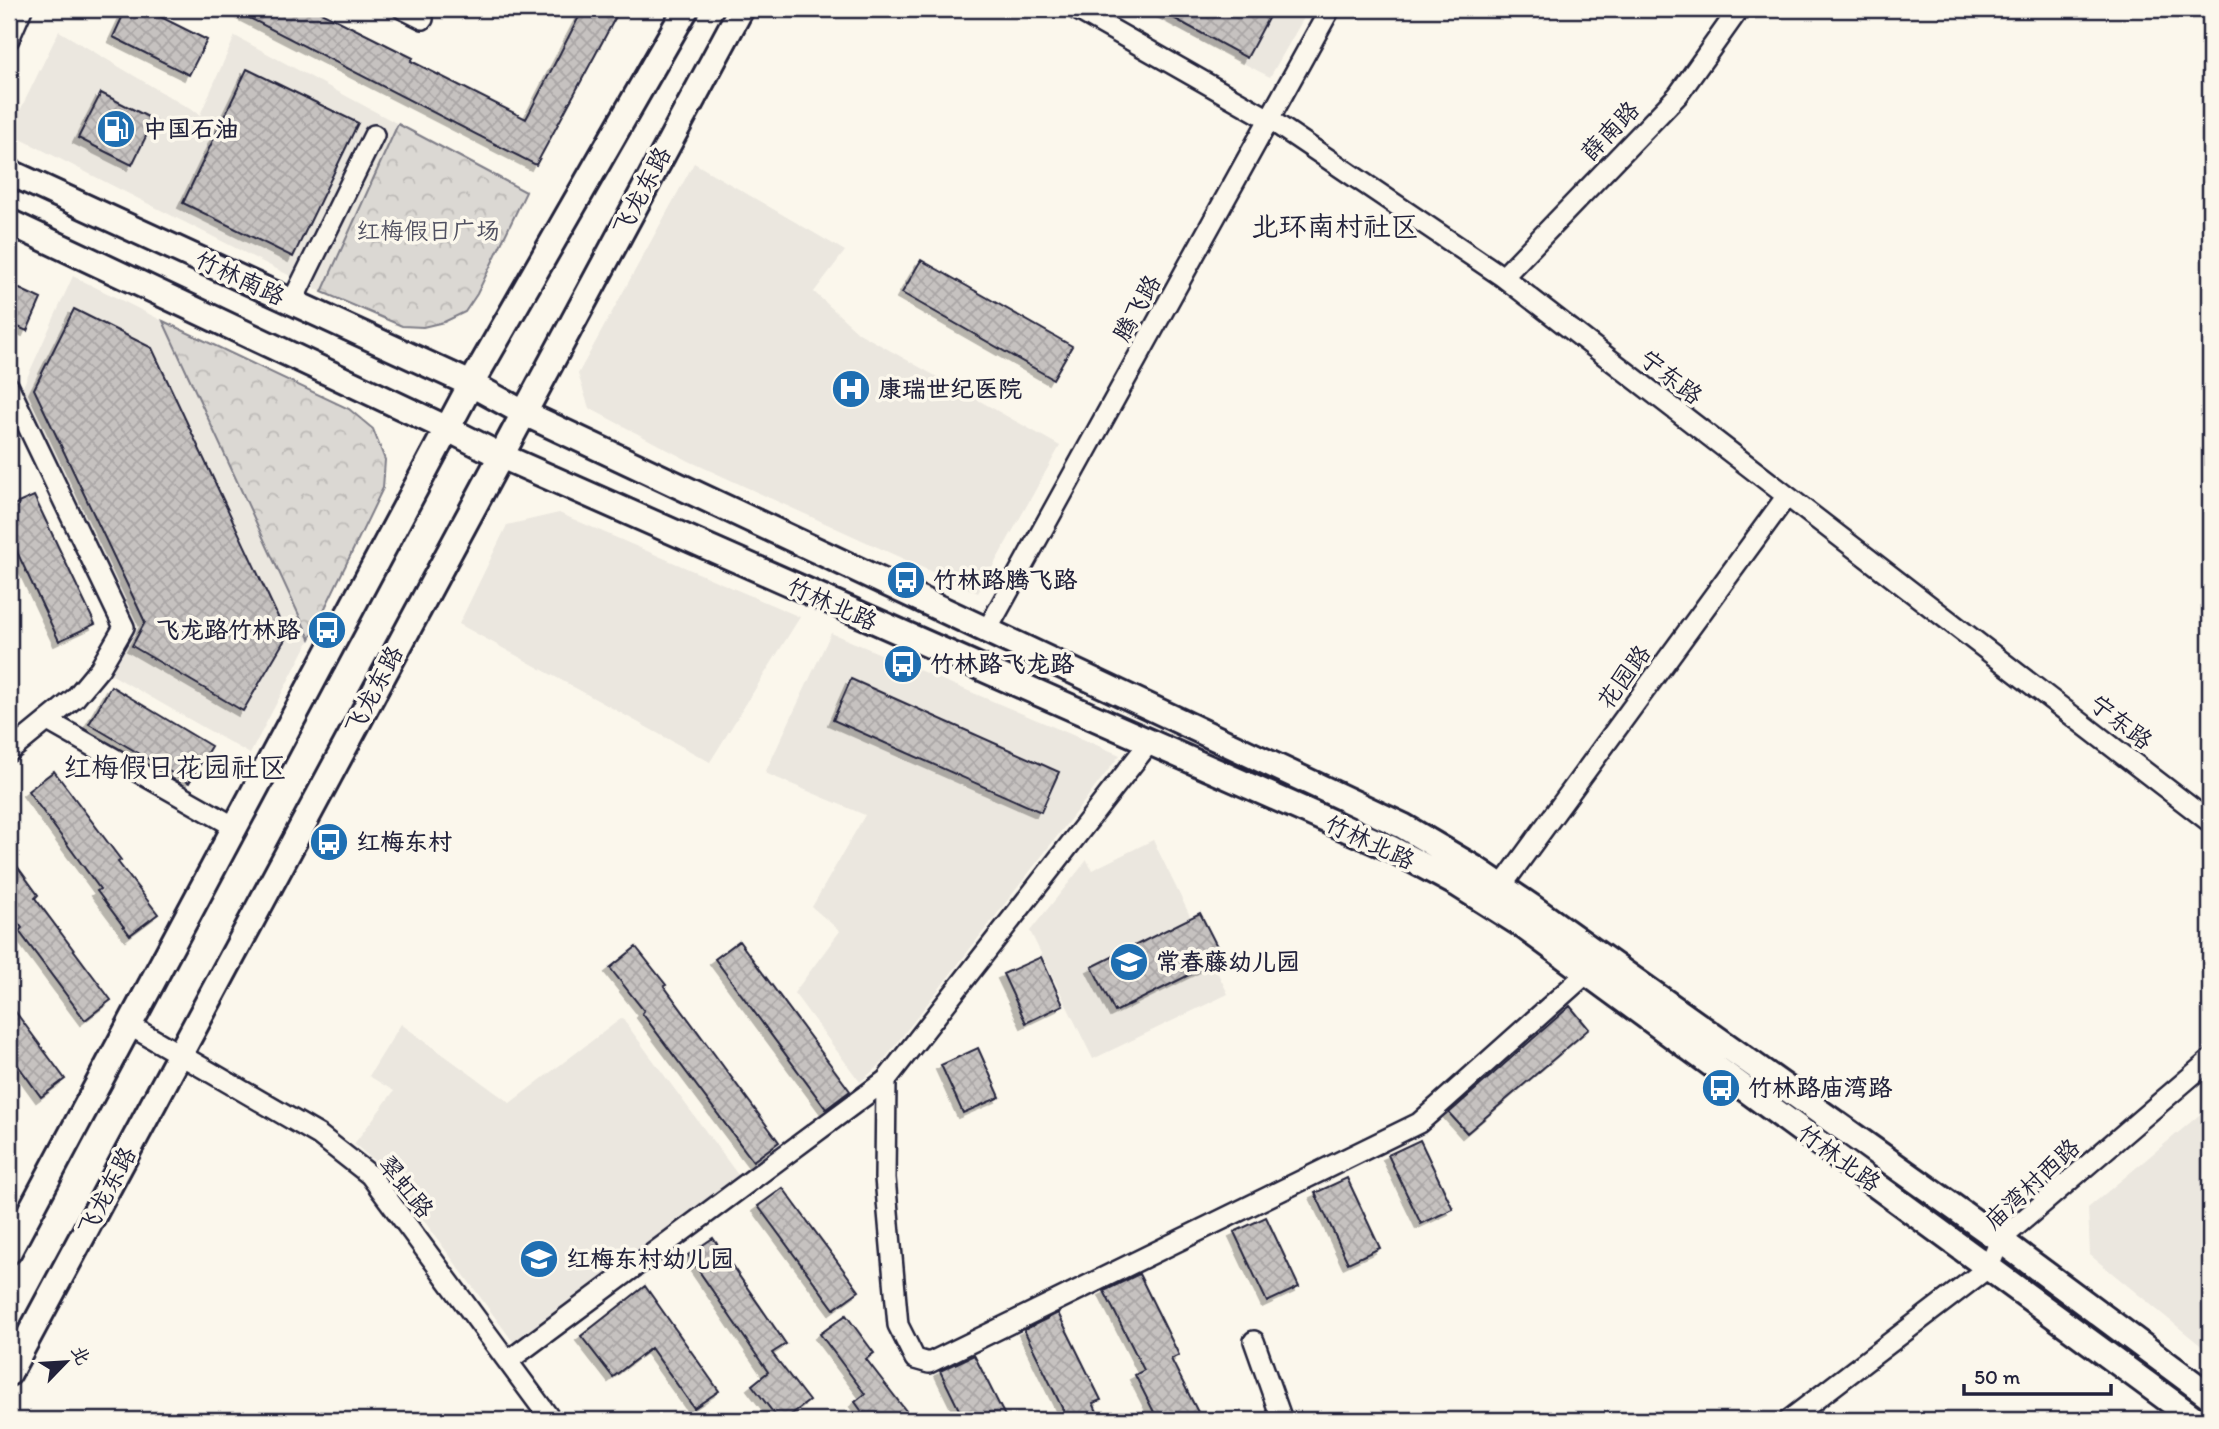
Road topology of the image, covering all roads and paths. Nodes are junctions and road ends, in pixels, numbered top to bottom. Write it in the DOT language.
graph roads {
  1 [pos="22,9"];
  2 [pos="403,9"];
  3 [pos="686,9"];
  4 [pos="741,9"];
  5 [pos="1076,9"];
  6 [pos="1330,9"];
  7 [pos="1738,9"];
  8 [pos="423,19"];
  9 [pos="9,38"];
  10 [pos="1269,119"];
  11 [pos="374,135"];
  12 [pos="9,172"];
  13 [pos="9,222"];
  14 [pos="1503,277"];
  15 [pos="292,302"];
  16 [pos="471,384"];
  17 [pos="9,387"];
  18 [pos="522,412"];
  19 [pos="448,429"];
  20 [pos="499,455"];
  21 [pos="1786,497"];
  22 [pos="986,632"];
  23 [pos="48,721"];
  24 [pos="1149,743"];
  25 [pos="9,752"];
  26 [pos="2210,822"];
  27 [pos="235,827"];
  28 [pos="1501,887"];
  29 [pos="1587,973"];
  30 [pos="129,1025"];
  31 [pos="181,1055"];
  32 [pos="2210,1060"];
  33 [pos="886,1080"];
  34 [pos="2000,1240"];
  35 [pos="9,1251"];
  36 [pos="1989,1267"];
  37 [pos="1254,1341"];
  38 [pos="508,1360"];
  39 [pos="9,1373"];
  40 [pos="2210,1396"];
  41 [pos="551,1420"];
  42 [pos="1282,1420"];
  43 [pos="1789,1420"];
  44 [pos="2196,1420"];
  1 -- 9 [label="street"];
  2 -- 8 [label="street"];
  3 -- 16 [label="main road, 飞龙东路"];
  4 -- 18 [label="main road, 飞龙东路"];
  5 -- 10 [label="street, 宁东路"];
  6 -- 10 [label="street, 腾飞路"];
  7 -- 14 [label="street, 薛南路"];
  10 -- 14 [label="street, 宁东路"];
  10 -- 22 [label="street, 腾飞路"];
  11 -- 15 [label="street"];
  12 -- 15 [label="main road, 竹林南路"];
  13 -- 19 [label="main road, 竹林南路"];
  14 -- 21 [label="street, 宁东路"];
  15 -- 16 [label="main road, 竹林南路"];
  16 -- 18 [label="main road, 竹林北路"];
  16 -- 19 [label="main road, 飞龙东路"];
  17 -- 23 [label="street"];
  18 -- 20 [label="main road, 飞龙东路"];
  18 -- 22 [label="main road, 竹林北路"];
  19 -- 20 [label="main road, 竹林北路"];
  19 -- 27 [label="main road, 飞龙东路"];
  20 -- 24 [label="main road, 竹林北路"];
  20 -- 31 [label="main road, 飞龙东路"];
  21 -- 26 [label="street, 宁东路"];
  21 -- 28 [label="street, 花园路"];
  22 -- 28 [label="main road, 竹林北路"];
  23 -- 25 [label="street"];
  23 -- 27 [label="street"];
  24 -- 29 [label="main road, 竹林北路"];
  24 -- 33 [label="street"];
  27 -- 30 [label="main road, 飞龙东路"];
  28 -- 34 [label="main road, 竹林北路"];
  29 -- 33 [label="street"];
  29 -- 36 [label="main road, 竹林北路"];
  30 -- 31 [label="street, 翠虹路"];
  30 -- 35 [label="main road, 飞龙东路"];
  31 -- 38 [label="street, 翠虹路"];
  31 -- 39 [label="main road, 飞龙东路"];
  32 -- 34 [label="street, 庙湾村西路"];
  33 -- 38 [label="street"];
  34 -- 36 [label="street, 庙湾村西路"];
  34 -- 40 [label="main road, 竹林北路"];
  36 -- 43 [label="street, 庙湾村西路"];
  36 -- 44 [label="main road, 竹林北路"];
  37 -- 42 [label="street"];
  38 -- 41 [label="street, 翠虹路"];
}
